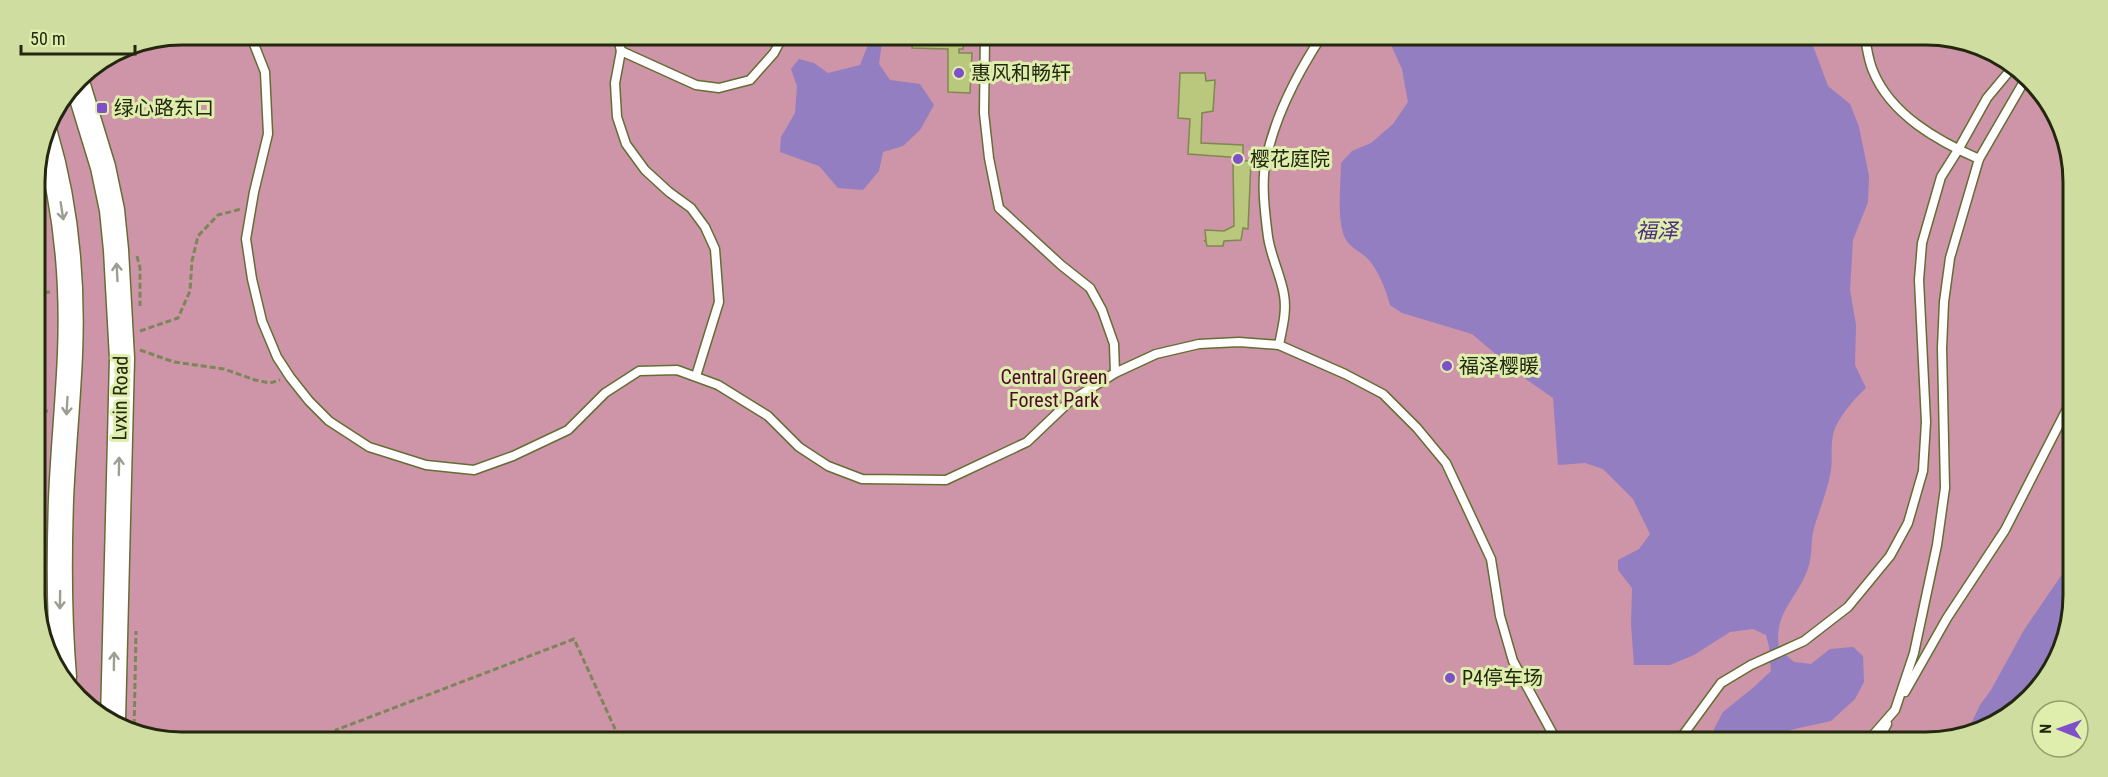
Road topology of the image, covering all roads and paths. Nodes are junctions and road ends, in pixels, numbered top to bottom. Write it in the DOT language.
graph roads {
  1 [pos="254,45"];
  2 [pos="620,45"];
  3 [pos="778,45"];
  4 [pos="985,45"];
  5 [pos="1316,45"];
  6 [pos="1867,45"];
  7 [pos="621,51"];
  8 [pos="2008,73"];
  9 [pos="2022,85"];
  10 [pos="80,91"];
  11 [pos="50,149"];
  12 [pos="1958,150"];
  13 [pos="1979,159"];
  14 [pos="252,206"];
  15 [pos="50,283"];
  16 [pos="50,292"];
  17 [pos="140,331"];
  18 [pos="1279,345"];
  19 [pos="140,350"];
  20 [pos="1115,373"];
  21 [pos="696,376"];
  22 [pos="290,377"];
  23 [pos="48,400"];
  24 [pos="45,411"];
  25 [pos="48,411"];
  26 [pos="2063,417"];
  27 [pos="47,421"];
  28 [pos="63,661"];
  29 [pos="1895,710"];
  30 [pos="113,713"];
  31 [pos="336,732"];
  32 [pos="616,732"];
  33 [pos="1552,732"];
  34 [pos="1685,732"];
  35 [pos="1876,732"];
  36 [pos="1883,732"];
  1 -- 14 [label="lane"];
  2 -- 7 [label="lane"];
  3 -- 7 [label="lane"];
  4 -- 20 [label="lane"];
  5 -- 18 [label="lane"];
  6 -- 12 [label="lane"];
  7 -- 21 [label="lane"];
  8 -- 12 [label="lane"];
  9 -- 13 [label="lane"];
  30 -- 10 [label="main road, Lvxin Road, one-way"];
  11 -- 28 [label="main road, one-way"];
  12 -- 13 [label="lane"];
  12 -- 34 [label="lane"];
  13 -- 29 [label="lane"];
  14 -- 17 [label="path"];
  14 -- 22 [label="lane"];
  15 -- 16 [label="path"];
  18 -- 20 [label="lane"];
  18 -- 33 [label="lane"];
  19 -- 22 [label="path"];
  20 -- 21 [label="lane"];
  21 -- 22 [label="lane"];
  23 -- 25 [label="path"];
  24 -- 25 [label="path"];
  25 -- 27 [label="path"];
  26 -- 29 [label="lane"];
  29 -- 35 [label="lane"];
  29 -- 36 [label="lane"];
  31 -- 32 [label="path"];
}
